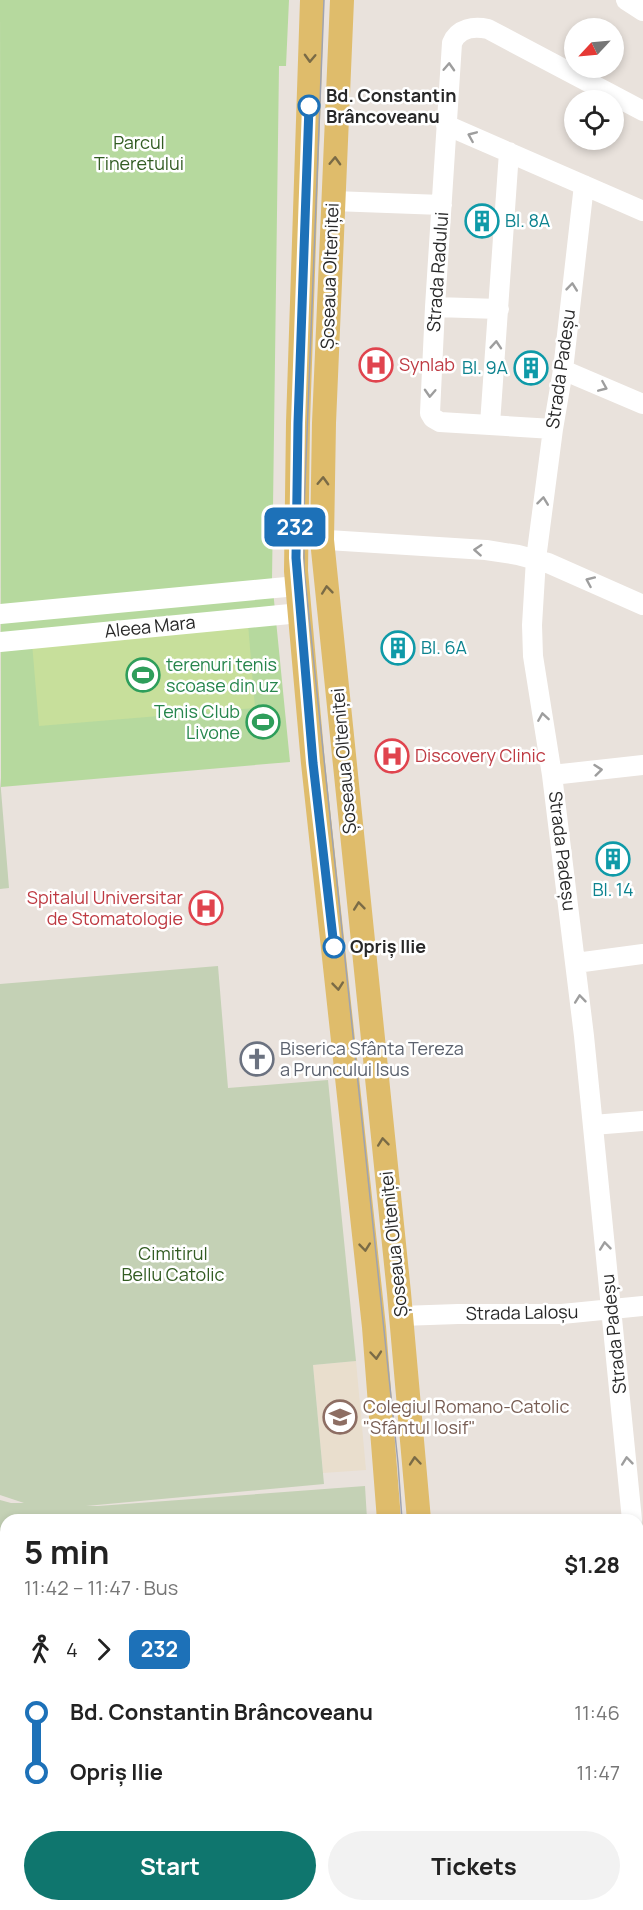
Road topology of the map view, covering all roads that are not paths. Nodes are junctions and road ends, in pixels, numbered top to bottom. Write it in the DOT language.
graph roads {
  1 [pos="312,0"];
  2 [pos="342,0"];
  3 [pos="626,0"];
  4 [pos="643,11"];
  5 [pos="643,111"];
  6 [pos="446,125"];
  7 [pos="508,152"];
  8 [pos="584,185"];
  9 [pos="333,201"];
  10 [pos="442,205"];
  11 [pos="643,211"];
  12 [pos="435,307"];
  13 [pos="499,309"];
  14 [pos="563,370"];
  15 [pos="643,404"];
  16 [pos="490,424"];
  17 [pos="553,429"];
  18 [pos="296,538"];
  19 [pos="322,540"];
  20 [pos="536,559"];
  21 [pos="297,586"];
  22 [pos="643,605"];
  23 [pos="300,613"];
  24 [pos="0,614"];
  25 [pos="0,642"];
  26 [pos="643,765"];
  27 [pos="552,775"];
  28 [pos="643,954"];
  29 [pos="576,963"];
  30 [pos="643,1121"];
  31 [pos="593,1125"];
  32 [pos="643,1306"];
  33 [pos="612,1310"];
  34 [pos="401,1316"];
  35 [pos="389,1514"];
  36 [pos="419,1514"];
  37 [pos="631,1514"];
  1 -- 18 [label="main road, Șoseaua Olteniței, one-way"];
  9 -- 2 [label="main road, Șoseaua Olteniței, one-way"];
  3 -- 4 [label="street"];
  6 -- 5 [label="street, Strada Radului, one-way"];
  7 -- 6 [label="street, one-way"];
  6 -- 10 [label="street, Strada Radului"];
  7 -- 8 [label="street"];
  7 -- 13 [label="street"];
  8 -- 11 [label="street"];
  14 -- 8 [label="street, Strada Padeșu, one-way"];
  9 -- 10 [label="street"];
  19 -- 9 [label="main road, Șoseaua Olteniței, one-way"];
  10 -- 12 [label="street, Strada Radului"];
  12 -- 13 [label="street"];
  12 -- 16 [label="street, Strada Radului, one-way"];
  16 -- 13 [label="street, one-way"];
  14 -- 15 [label="street, one-way"];
  14 -- 17 [label="street, Strada Padeșu"];
  16 -- 17 [label="street"];
  20 -- 17 [label="street, Strada Padeșu, one-way"];
  18 -- 19 [label="street"];
  18 -- 21 [label="main road, Șoseaua Olteniței"];
  20 -- 19 [label="street, one-way"];
  34 -- 19 [label="main road, Șoseaua Olteniței, one-way"];
  22 -- 20 [label="street, one-way"];
  27 -- 20 [label="street, Strada Padeșu, one-way"];
  21 -- 23 [label="main road, Șoseaua Olteniței"];
  21 -- 24 [label="street, Aleea Mara"];
  23 -- 25 [label="street, Aleea Mara"];
  23 -- 35 [label="main road, Șoseaua Olteniței, one-way"];
  27 -- 26 [label="street, one-way"];
  27 -- 29 [label="street, Strada Padeșu"];
  28 -- 29 [label="street"];
  31 -- 29 [label="street, Strada Padeșu, one-way"];
  30 -- 31 [label="street"];
  33 -- 31 [label="street, Strada Padeșu, one-way"];
  32 -- 33 [label="street, Strada Laloșu"];
  33 -- 34 [label="street, Strada Laloșu"];
  37 -- 33 [label="street, Strada Padeșu, one-way"];
  36 -- 34 [label="main road, Șoseaua Olteniței, one-way"];
}
